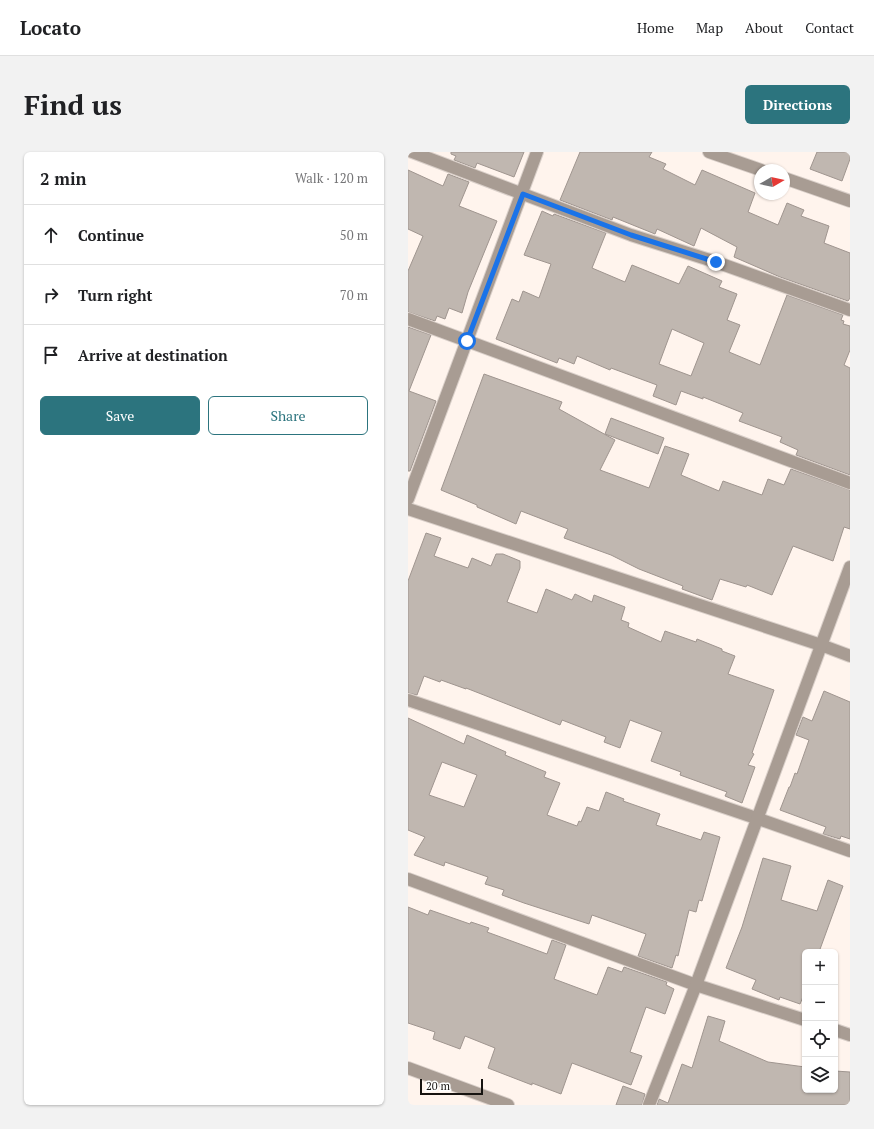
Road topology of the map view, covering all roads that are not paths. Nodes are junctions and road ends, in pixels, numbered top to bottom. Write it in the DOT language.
graph roads {
  1 [pos="412,152"];
  2 [pos="537,152"];
  3 [pos="709,152"];
  4 [pos="754,168"];
  5 [pos="790,180"];
  6 [pos="523,194"];
  7 [pos="850,200"];
  8 [pos="850,310"];
  9 [pos="408,319"];
  10 [pos="467,341"];
  11 [pos="850,483"];
  12 [pos="408,499"];
  13 [pos="408,509"];
  14 [pos="850,568"];
  15 [pos="821,645"];
  16 [pos="850,656"];
  17 [pos="408,700"];
  18 [pos="756,818"];
  19 [pos="850,851"];
  20 [pos="408,879"];
  21 [pos="696,984"];
  22 [pos="802,1019"];
  23 [pos="838,1031"];
  24 [pos="850,1035"];
  25 [pos="408,1068"];
  26 [pos="508,1105"];
  27 [pos="649,1105"];
  1 -- 6 [label="street"];
  2 -- 6 [label="street"];
  3 -- 4 [label="street"];
  5 -- 7 [label="street"];
  6 -- 8 [label="street"];
  6 -- 10 [label="street"];
  9 -- 10 [label="street"];
  10 -- 11 [label="street"];
  10 -- 12 [label="street"];
  13 -- 15 [label="street"];
  14 -- 15 [label="street"];
  15 -- 16 [label="street"];
  15 -- 18 [label="street"];
  17 -- 18 [label="street"];
  18 -- 19 [label="street"];
  18 -- 21 [label="street"];
  20 -- 21 [label="street"];
  21 -- 22 [label="street"];
  21 -- 27 [label="street"];
  23 -- 24 [label="street"];
  25 -- 26 [label="street"];
}
